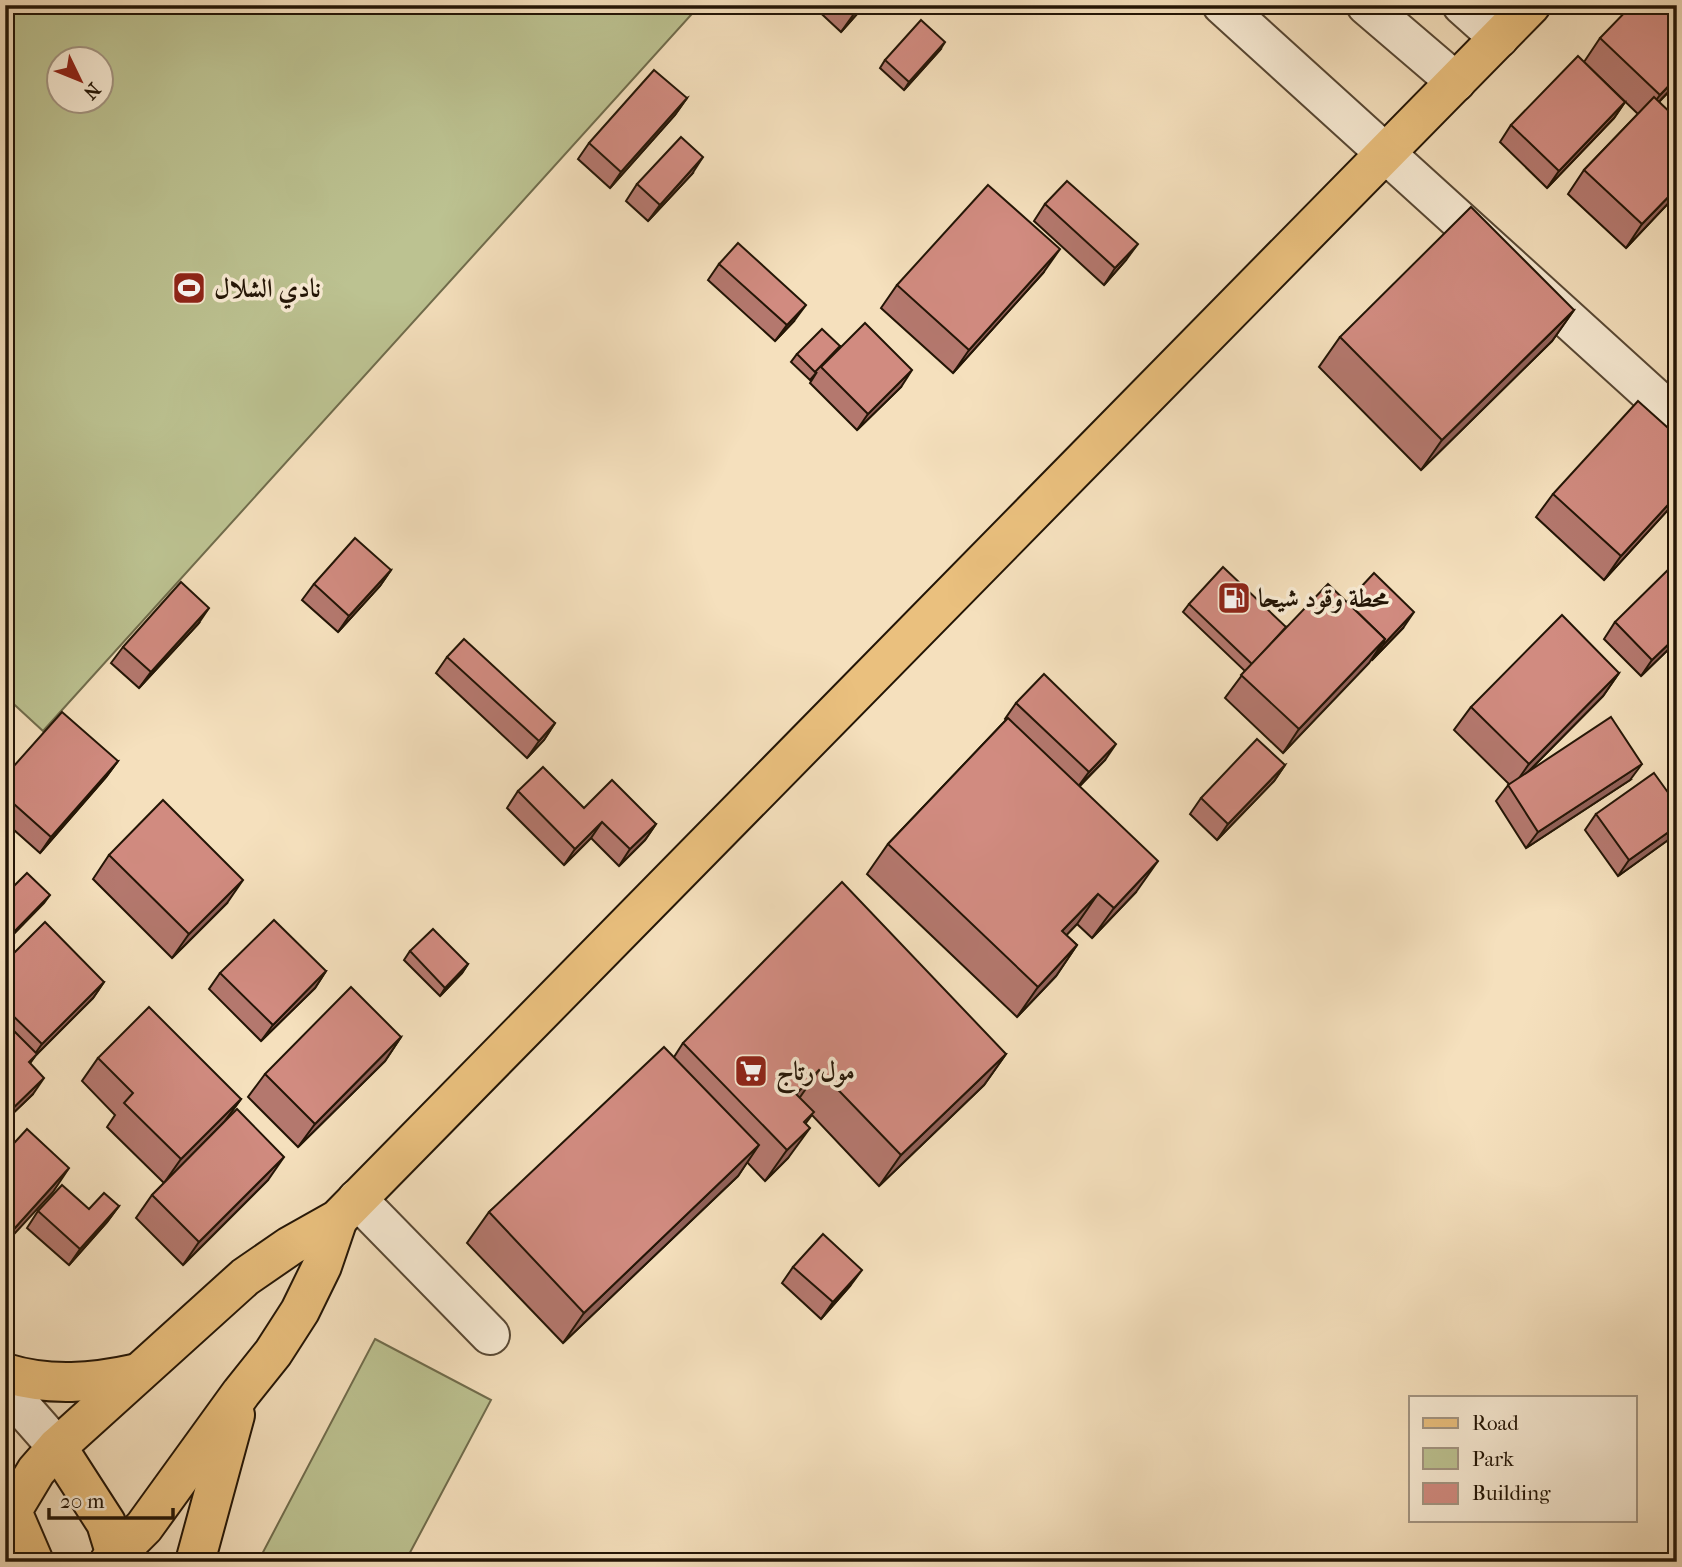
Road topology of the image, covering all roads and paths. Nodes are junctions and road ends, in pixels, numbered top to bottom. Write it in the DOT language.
graph roads {
  1 [pos="1222,5"];
  2 [pos="1366,5"];
  3 [pos="1462,5"];
  4 [pos="1531,5"];
  5 [pos="1499,38"];
  6 [pos="1456,82"];
  7 [pos="1385,153"];
  8 [pos="1677,418"];
  9 [pos="348,1209"];
  10 [pos="490,1335"];
  11 [pos="5,1373"];
  12 [pos="138,1373"];
  13 [pos="5,1388"];
  14 [pos="241,1393"];
  15 [pos="57,1447"];
  16 [pos="8,1504"];
  17 [pos="115,1560"];
  18 [pos="34,1562"];
  19 [pos="195,1562"];
  1 -- 7 [label="street"];
  2 -- 6 [label="street"];
  3 -- 5 [label="street"];
  4 -- 5 [label="main road"];
  5 -- 6 [label="main road"];
  6 -- 7 [label="main road"];
  7 -- 8 [label="street"];
  7 -- 9 [label="main road"];
  9 -- 10 [label="street"];
  9 -- 12 [label="main road"];
  9 -- 14 [label="main road"];
  11 -- 12 [label="main road"];
  12 -- 15 [label="main road"];
  13 -- 15 [label="street"];
  14 -- 17 [label="main road"];
  14 -- 19 [label="main road"];
  15 -- 16 [label="main road"];
  15 -- 17 [label="main road"];
  16 -- 18 [label="main road"];
}
